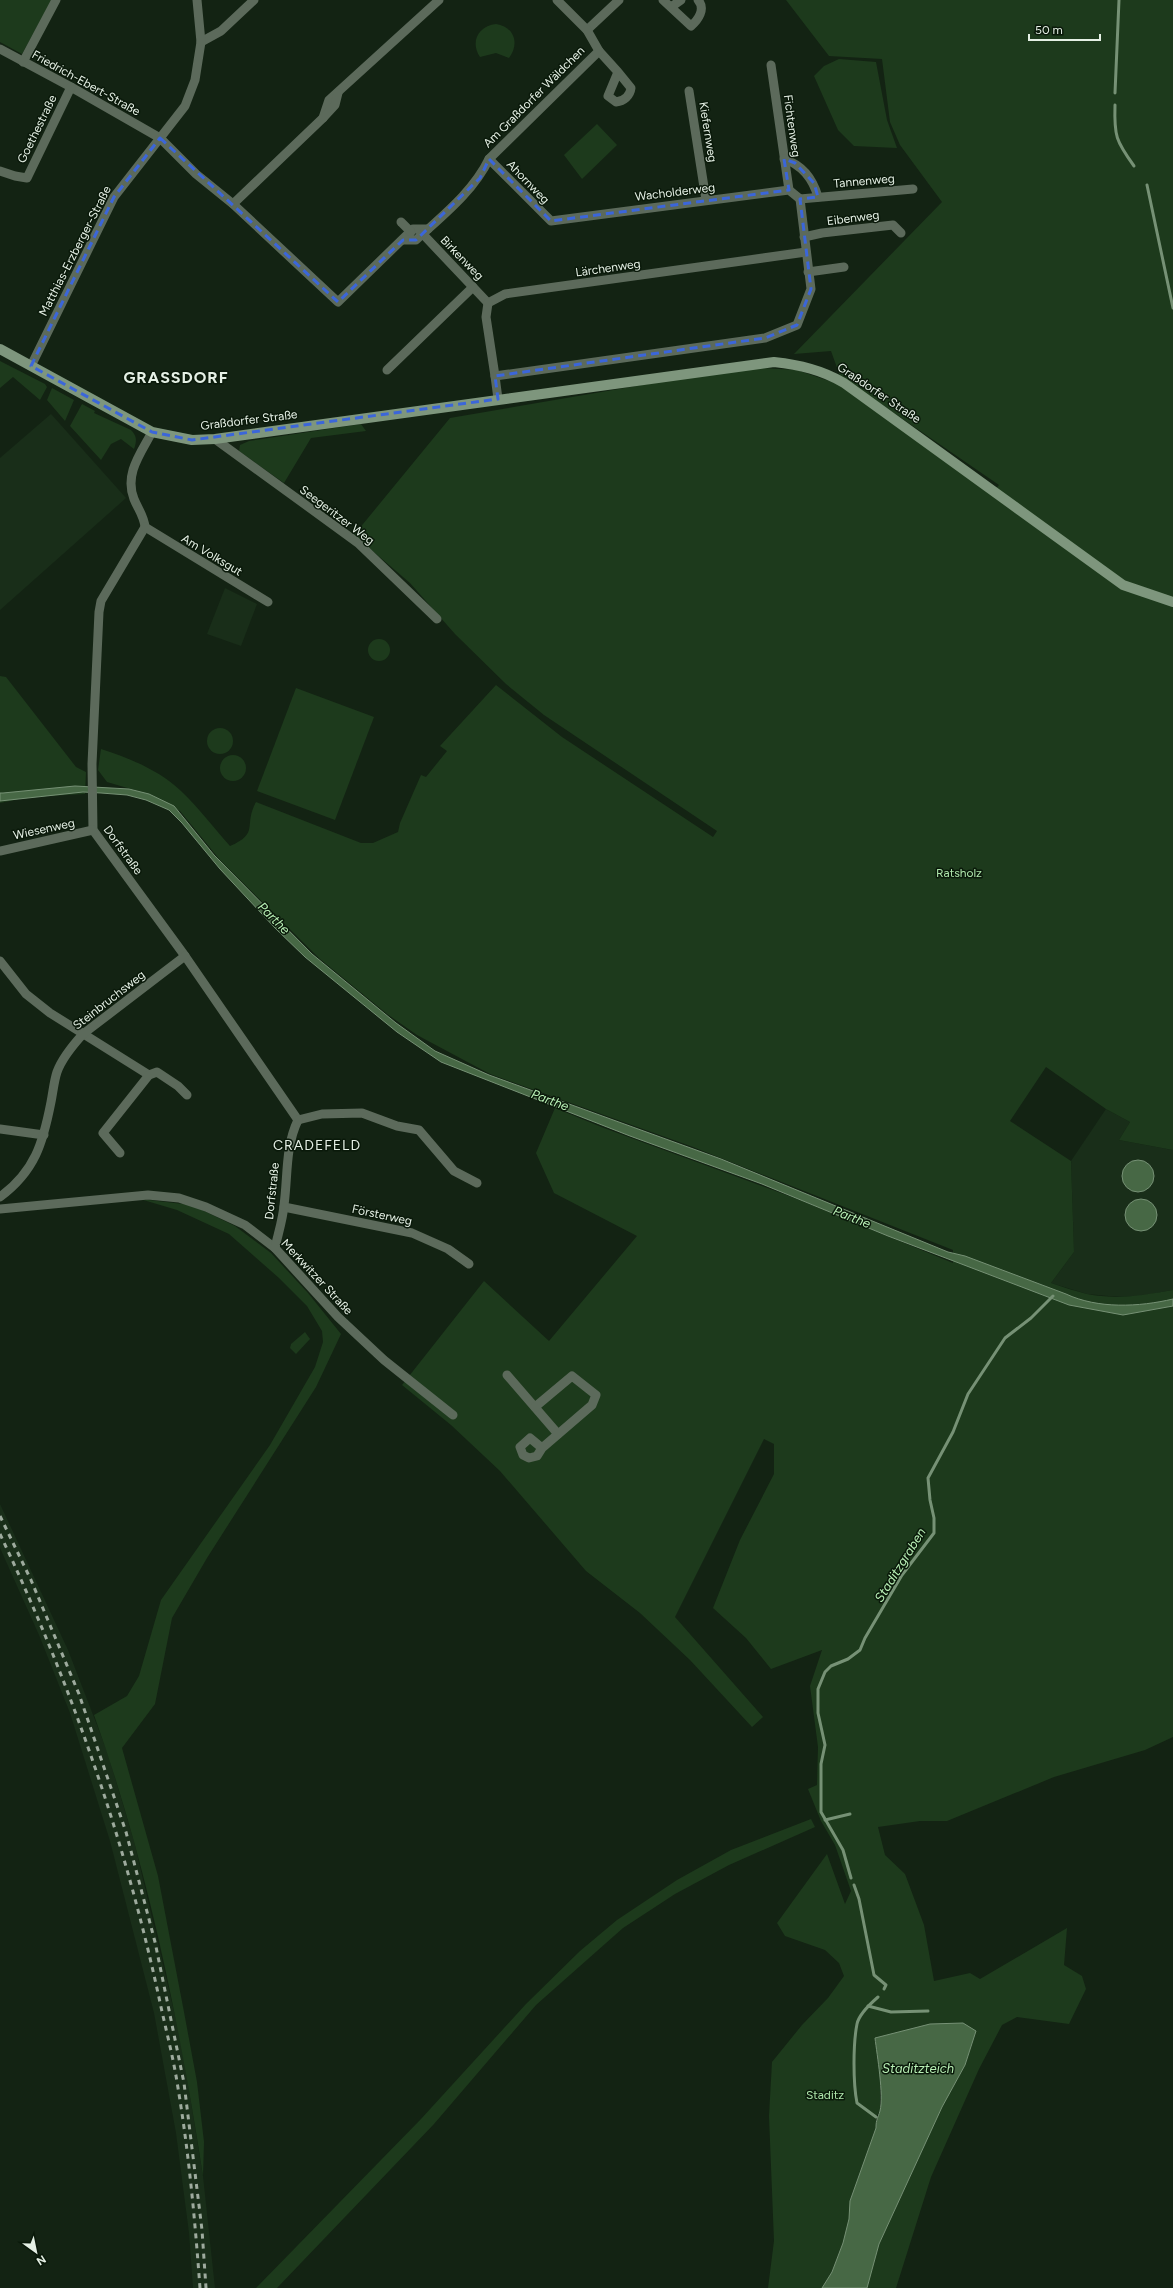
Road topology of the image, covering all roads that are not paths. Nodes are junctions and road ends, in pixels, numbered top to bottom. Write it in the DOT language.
graph roads {
  1 [pos="56,0"];
  2 [pos="197,0"];
  3 [pos="254,0"];
  4 [pos="439,0"];
  5 [pos="557,0"];
  6 [pos="619,0"];
  7 [pos="663,0"];
  8 [pos="681,0"];
  9 [pos="698,0"];
  10 [pos="671,7"];
  11 [pos="587,30"];
  12 [pos="201,42"];
  13 [pos="0,49"];
  14 [pos="599,51"];
  15 [pos="23,62"];
  16 [pos="771,64"];
  17 [pos="618,72"];
  18 [pos="71,87"];
  19 [pos="688,91"];
  20 [pos="160,138"];
  21 [pos="489,159"];
  22 [pos="784,159"];
  23 [pos="0,171"];
  24 [pos="913,189"];
  25 [pos="789,190"];
  26 [pos="818,197"];
  27 [pos="800,199"];
  28 [pos="706,200"];
  29 [pos="233,204"];
  30 [pos="551,221"];
  31 [pos="400,222"];
  32 [pos="420,231"];
  33 [pos="901,233"];
  34 [pos="804,237"];
  35 [pos="806,252"];
  36 [pos="844,268"];
  37 [pos="808,272"];
  38 [pos="473,287"];
  39 [pos="488,303"];
  40 [pos="0,349"];
  41 [pos="31,366"];
  42 [pos="387,370"];
  43 [pos="495,376"];
  44 [pos="498,399"];
  45 [pos="152,432"];
  46 [pos="214,439"];
  47 [pos="145,528"];
  48 [pos="268,602"];
  49 [pos="1173,602"];
  50 [pos="437,619"];
  51 [pos="93,830"];
  52 [pos="0,851"];
  53 [pos="185,956"];
  54 [pos="0,962"];
  55 [pos="83,1034"];
  56 [pos="149,1075"];
  57 [pos="187,1095"];
  58 [pos="298,1120"];
  59 [pos="0,1129"];
  60 [pos="44,1135"];
  61 [pos="120,1153"];
  62 [pos="477,1183"];
  63 [pos="0,1197"];
  64 [pos="284,1207"];
  65 [pos="0,1209"];
  66 [pos="275,1248"];
  67 [pos="469,1264"];
  68 [pos="507,1375"];
  69 [pos="535,1407"];
  70 [pos="453,1415"];
  71 [pos="558,1434"];
  72 [pos="542,1448"];
  1 -- 15 [label="street"];
  2 -- 12 [label="street, Matthias-Erzberger-Straße"];
  3 -- 12 [label="street"];
  4 -- 29 [label="street"];
  5 -- 11 [label="street, Am Graßdorfer Wäldchen"];
  6 -- 11 [label="street"];
  7 -- 10 [label="street"];
  8 -- 10 [label="street"];
  9 -- 10 [label="street"];
  11 -- 14 [label="street, Am Graßdorfer Wäldchen"];
  12 -- 20 [label="street, Matthias-Erzberger-Straße"];
  13 -- 15 [label="street, Friedrich-Ebert-Straße"];
  14 -- 17 [label="street"];
  14 -- 21 [label="street, Am Graßdorfer Wäldchen"];
  15 -- 18 [label="street, Friedrich-Ebert-Straße"];
  16 -- 22 [label="street, Fichtenweg"];
  18 -- 20 [label="street, Friedrich-Ebert-Straße"];
  18 -- 23 [label="street, Goethestraße"];
  19 -- 28 [label="street, Kiefernweg"];
  20 -- 29 [label="street, Am Graßdorfer Wäldchen"];
  20 -- 41 [label="street, Matthias-Erzberger-Straße"];
  21 -- 30 [label="street, Ahornweg"];
  21 -- 32 [label="street, Am Graßdorfer Wäldchen"];
  22 -- 25 [label="street, Fichtenweg"];
  22 -- 26 [label="street, Tannenweg"];
  24 -- 26 [label="street, Tannenweg"];
  25 -- 27 [label="street"];
  25 -- 28 [label="street, Wacholderweg"];
  26 -- 27 [label="street, Tannenweg"];
  27 -- 34 [label="street"];
  28 -- 30 [label="street, Wacholderweg"];
  29 -- 32 [label="street, Am Graßdorfer Wäldchen"];
  31 -- 32 [label="street, Birkenweg"];
  32 -- 38 [label="street, Birkenweg"];
  33 -- 34 [label="street, Eibenweg"];
  34 -- 35 [label="street"];
  35 -- 37 [label="street"];
  35 -- 39 [label="street, Lärchenweg"];
  36 -- 37 [label="street"];
  37 -- 43 [label="street"];
  38 -- 39 [label="street, Birkenweg"];
  38 -- 42 [label="street"];
  39 -- 43 [label="street"];
  40 -- 41 [label="street, Graßdorfer Straße"];
  41 -- 45 [label="street, Graßdorfer Straße"];
  43 -- 44 [label="street"];
  44 -- 46 [label="street, Graßdorfer Straße"];
  44 -- 49 [label="street, Graßdorfer Straße"];
  45 -- 46 [label="street, Graßdorfer Straße"];
  45 -- 47 [label="street"];
  46 -- 50 [label="street, Seegeritzer Weg"];
  47 -- 48 [label="street, Am Volksgut"];
  47 -- 51 [label="street, Dorfstraße"];
  51 -- 52 [label="street, Wiesenweg"];
  51 -- 53 [label="street, Dorfstraße"];
  53 -- 55 [label="street, Steinbruchsweg"];
  53 -- 58 [label="street, Dorfstraße"];
  54 -- 55 [label="street"];
  55 -- 56 [label="street"];
  55 -- 60 [label="street, Steinbruchsweg"];
  56 -- 57 [label="street"];
  56 -- 61 [label="street"];
  58 -- 62 [label="street"];
  58 -- 64 [label="street, Dorfstraße"];
  59 -- 60 [label="street"];
  60 -- 63 [label="street, Steinbruchsweg"];
  64 -- 66 [label="street, Dorfstraße"];
  64 -- 67 [label="street, Försterweg"];
  65 -- 66 [label="street, Merkwitzer Straße"];
  66 -- 70 [label="street, Merkwitzer Straße"];
  68 -- 69 [label="street"];
  69 -- 71 [label="street"];
  69 -- 71 [label="street"];
  71 -- 72 [label="street"];
}
